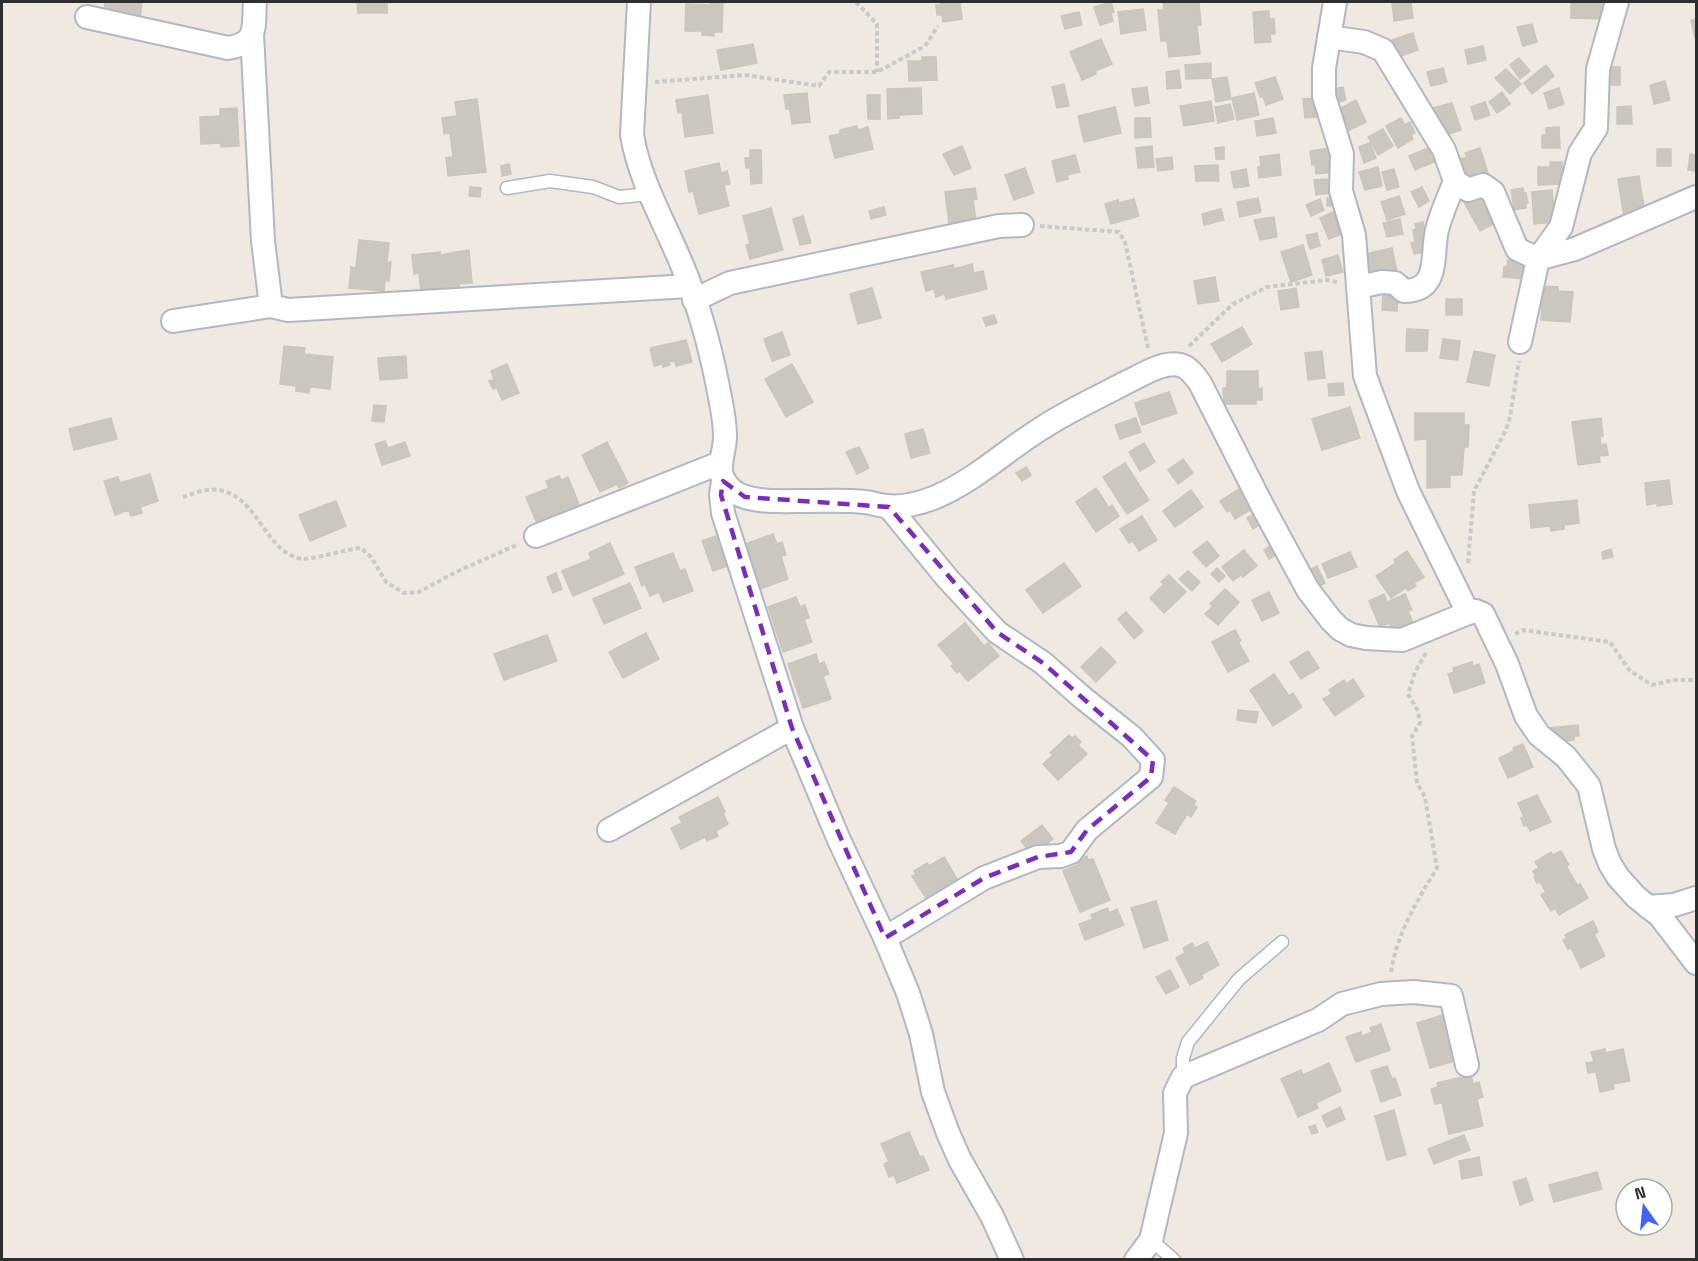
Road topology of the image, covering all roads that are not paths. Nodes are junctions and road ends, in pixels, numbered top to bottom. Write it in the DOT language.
graph roads {
  1 [pos="255,2"];
  2 [pos="639,2"];
  3 [pos="1335,2"];
  4 [pos="1617,2"];
  5 [pos="87,17"];
  6 [pos="252,34"];
  7 [pos="1329,37"];
  8 [pos="1455,181"];
  9 [pos="507,188"];
  10 [pos="649,194"];
  11 [pos="1696,197"];
  12 [pos="1022,225"];
  13 [pos="1538,259"];
  14 [pos="1358,287"];
  15 [pos="691,293"];
  16 [pos="271,306"];
  17 [pos="174,321"];
  18 [pos="1520,342"];
  19 [pos="721,472"];
  20 [pos="889,507"];
  21 [pos="536,536"];
  22 [pos="1468,613"];
  23 [pos="792,728"];
  24 [pos="609,830"];
  25 [pos="1696,898"];
  26 [pos="1648,907"];
  27 [pos="885,938"];
  28 [pos="1282,942"];
  29 [pos="1696,963"];
  30 [pos="1467,1065"];
  31 [pos="1183,1077"];
  32 [pos="1151,1240"];
  33 [pos="1012,1260"];
  34 [pos="1136,1260"];
  35 [pos="1174,1260"];
  1 -- 6 [label="street"];
  2 -- 10 [label="street"];
  3 -- 7 [label="street"];
  4 -- 13 [label="street"];
  5 -- 6 [label="street"];
  6 -- 16 [label="street"];
  7 -- 8 [label="street"];
  7 -- 14 [label="street"];
  8 -- 13 [label="street"];
  8 -- 14 [label="street"];
  9 -- 10 [label="lane"];
  10 -- 15 [label="street"];
  11 -- 13 [label="street"];
  12 -- 15 [label="street"];
  13 -- 18 [label="street"];
  14 -- 22 [label="street"];
  15 -- 16 [label="street"];
  15 -- 19 [label="street"];
  16 -- 17 [label="street"];
  19 -- 20 [label="street"];
  19 -- 21 [label="street"];
  19 -- 23 [label="street"];
  20 -- 22 [label="street"];
  20 -- 27 [label="street"];
  22 -- 26 [label="street"];
  23 -- 24 [label="street"];
  23 -- 27 [label="street"];
  25 -- 26 [label="street"];
  26 -- 29 [label="street"];
  27 -- 33 [label="street"];
  28 -- 31 [label="lane"];
  30 -- 31 [label="street"];
  31 -- 32 [label="street"];
  32 -- 34 [label="street"];
  32 -- 35 [label="lane"];
}
